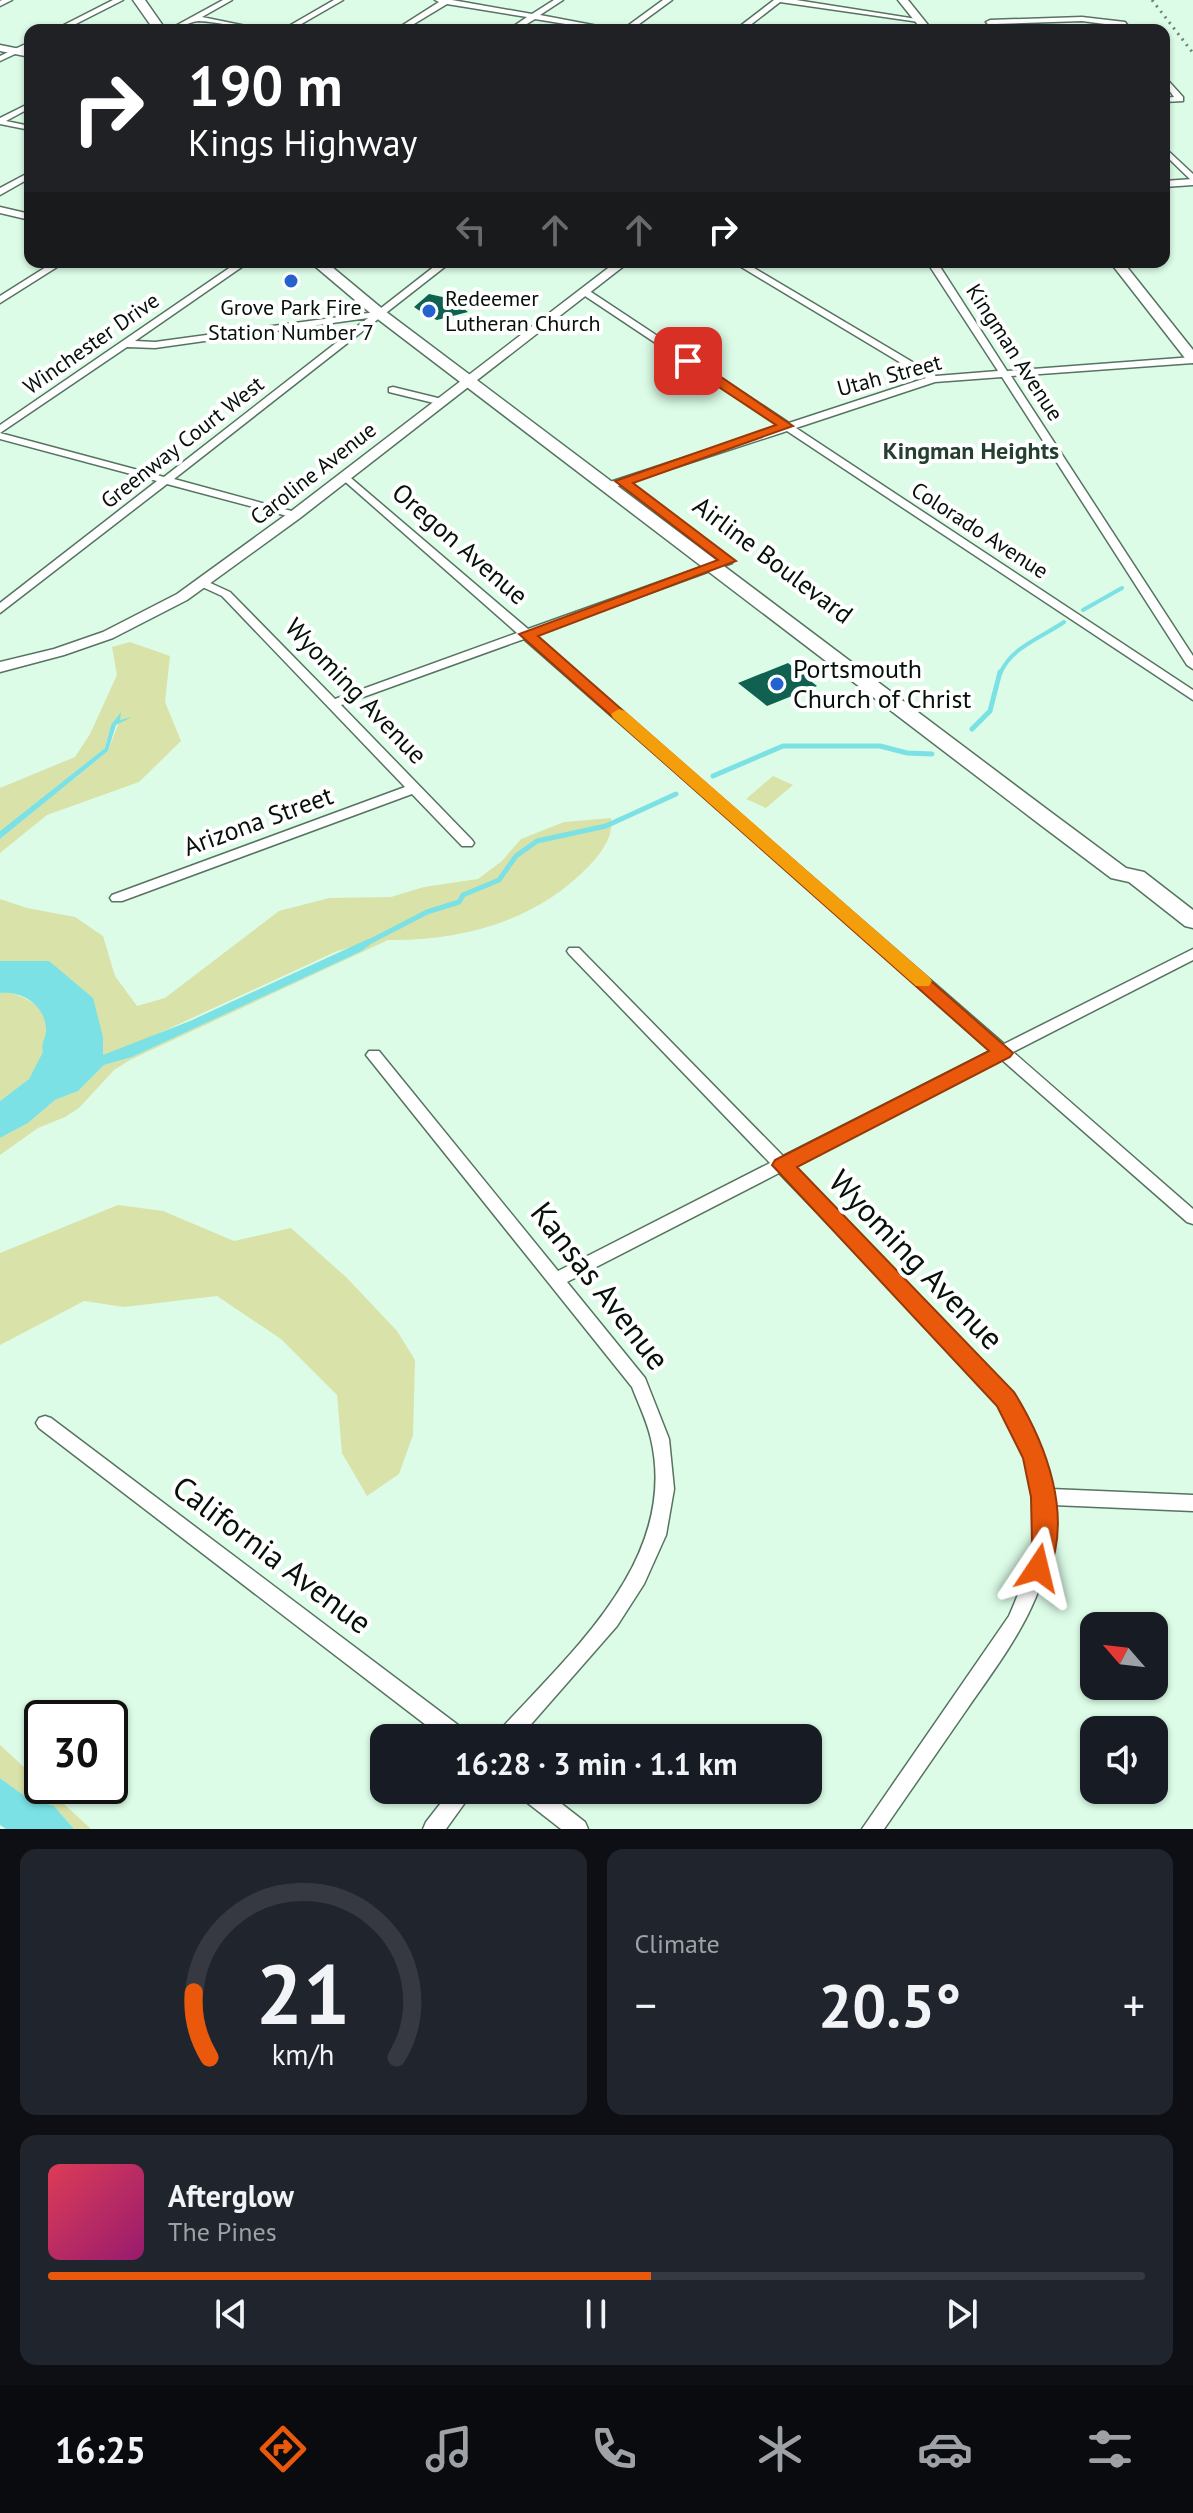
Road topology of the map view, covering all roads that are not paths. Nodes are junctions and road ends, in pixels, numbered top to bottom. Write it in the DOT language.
graph roads {
  1 [pos="8,0"];
  2 [pos="93,0"];
  3 [pos="127,0"];
  4 [pos="139,0"];
  5 [pos="228,0"];
  6 [pos="339,0"];
  7 [pos="445,0"];
  8 [pos="559,0"];
  9 [pos="668,0"];
  10 [pos="779,0"];
  11 [pos="903,0"];
  12 [pos="115,2"];
  13 [pos="0,4"];
  14 [pos="534,16"];
  15 [pos="195,18"];
  16 [pos="919,20"];
  17 [pos="70,24"];
  18 [pos="144,24"];
  19 [pos="156,24"];
  20 [pos="184,24"];
  21 [pos="228,24"];
  22 [pos="297,24"];
  23 [pos="408,24"];
  24 [pos="521,24"];
  25 [pos="580,24"];
  26 [pos="634,24"];
  27 [pos="747,24"];
  28 [pos="911,24"];
  29 [pos="922,24"];
  30 [pos="992,24"];
  31 [pos="1122,24"];
  32 [pos="24,47"];
  33 [pos="0,48"];
  34 [pos="16,51"];
  35 [pos="24,53"];
  36 [pos="0,59"];
  37 [pos="1170,86"];
  38 [pos="1170,100"];
  39 [pos="24,108"];
  40 [pos="0,122"];
  41 [pos="24,127"];
  42 [pos="1170,155"];
  43 [pos="24,178"];
  44 [pos="1193,180"];
  45 [pos="1170,183"];
  46 [pos="0,192"];
  47 [pos="0,210"];
  48 [pos="24,216"];
  49 [pos="51,268"];
  50 [pos="235,268"];
  51 [pos="325,268"];
  52 [pos="338,268"];
  53 [pos="438,268"];
  54 [pos="615,268"];
  55 [pos="748,268"];
  56 [pos="936,268"];
  57 [pos="1121,268"];
  58 [pos="585,292"];
  59 [pos="0,300"];
  60 [pos="384,310"];
  61 [pos="124,344"];
  62 [pos="1193,360"];
  63 [pos="1006,374"];
  64 [pos="474,378"];
  65 [pos="934,379"];
  66 [pos="393,390"];
  67 [pos="442,402"];
  68 [pos="786,426"];
  69 [pos="0,433"];
  70 [pos="345,476"];
  71 [pos="165,480"];
  72 [pos="615,484"];
  73 [pos="295,515"];
  74 [pos="721,564"];
  75 [pos="202,583"];
  76 [pos="0,609"];
  77 [pos="527,634"];
  78 [pos="1193,665"];
  79 [pos="0,667"];
  80 [pos="1193,696"];
  81 [pos="333,704"];
  82 [pos="415,788"];
  83 [pos="467,843"];
  84 [pos="117,898"];
  85 [pos="1193,921"];
  86 [pos="574,951"];
  87 [pos="1193,954"];
  88 [pos="1003,1053"];
  89 [pos="374,1055"];
  90 [pos="783,1165"];
  91 [pos="1193,1218"];
  92 [pos="557,1279"];
  93 [pos="45,1423"];
  94 [pos="1043,1497"];
  95 [pos="1193,1503"];
  96 [pos="441,1724"];
  97 [pos="518,1724"];
  98 [pos="453,1804"];
  99 [pos="545,1804"];
  100 [pos="433,1829"];
  101 [pos="578,1829"];
  102 [pos="872,1829"];
  1 -- 13 [label="street"];
  2 -- 12 [label="street"];
  3 -- 18 [label="main road"];
  4 -- 19 [label="main road"];
  5 -- 15 [label="street"];
  6 -- 22 [label="street"];
  7 -- 14 [label="street"];
  7 -- 23 [label="street"];
  8 -- 14 [label="street"];
  9 -- 26 [label="street"];
  10 -- 16 [label="street"];
  10 -- 27 [label="street"];
  11 -- 16 [label="main road"];
  12 -- 17 [label="street"];
  14 -- 24 [label="street"];
  14 -- 25 [label="street"];
  15 -- 20 [label="street"];
  15 -- 21 [label="street"];
  16 -- 28 [label="street"];
  16 -- 29 [label="main road"];
  30 -- 31 [label="street"];
  32 -- 34 [label="street"];
  33 -- 34 [label="street"];
  34 -- 35 [label="street"];
  34 -- 36 [label="street"];
  37 -- 38 [label="street"];
  39 -- 40 [label="street"];
  40 -- 41 [label="street"];
  42 -- 44 [label="street"];
  43 -- 46 [label="street"];
  44 -- 45 [label="street"];
  47 -- 48 [label="street"];
  49 -- 59 [label="street"];
  50 -- 61 [label="street, Winchester Drive"];
  51 -- 60 [label="main road, Airline Boulevard"];
  52 -- 60 [label="main road, Airline Boulevard"];
  53 -- 60 [label="street, Greenway Court West"];
  54 -- 58 [label="street, Caroline Avenue"];
  55 -- 65 [label="street"];
  56 -- 63 [label="street, Kingman Avenue"];
  57 -- 62 [label="main road"];
  58 -- 64 [label="street, Caroline Avenue"];
  58 -- 68 [label="street, Colorado Avenue"];
  60 -- 61 [label="street"];
  60 -- 64 [label="main road, Airline Boulevard"];
  60 -- 71 [label="street, Greenway Court West"];
  61 -- 69 [label="street, Winchester Drive"];
  62 -- 63 [label="street, Utah Street"];
  63 -- 65 [label="street, Utah Street"];
  63 -- 78 [label="street, Kingman Avenue"];
  64 -- 67 [label="street, Caroline Avenue"];
  64 -- 72 [label="main road, Airline Boulevard"];
  65 -- 68 [label="street, Utah Street"];
  66 -- 67 [label="street"];
  67 -- 70 [label="street, Caroline Avenue"];
  68 -- 72 [label="street, Utah Street"];
  68 -- 80 [label="street, Colorado Avenue"];
  69 -- 71 [label="street"];
  70 -- 73 [label="street, Caroline Avenue"];
  70 -- 77 [label="street, Oregon Avenue"];
  71 -- 73 [label="street"];
  71 -- 76 [label="street, Greenway Court West"];
  72 -- 74 [label="main road, Airline Boulevard"];
  73 -- 75 [label="street, Caroline Avenue"];
  74 -- 77 [label="street"];
  74 -- 85 [label="main road, Airline Boulevard"];
  75 -- 79 [label="street, Caroline Avenue"];
  75 -- 81 [label="street, Wyoming Avenue"];
  77 -- 81 [label="street"];
  77 -- 88 [label="street, Oregon Avenue"];
  81 -- 82 [label="street, Wyoming Avenue"];
  82 -- 83 [label="street, Wyoming Avenue"];
  82 -- 84 [label="street, Arizona Street"];
  86 -- 90 [label="street, Wyoming Avenue"];
  87 -- 88 [label="street"];
  88 -- 90 [label="street"];
  88 -- 91 [label="street, Oregon Avenue"];
  89 -- 92 [label="street, Kansas Avenue"];
  90 -- 92 [label="street"];
  90 -- 94 [label="street, Wyoming Avenue"];
  92 -- 97 [label="street, Kansas Avenue"];
  93 -- 96 [label="street, California Avenue"];
  94 -- 95 [label="street"];
  94 -- 102 [label="street, Wyoming Avenue"];
  98 -- 100 [label="street"];
  99 -- 101 [label="street"];
}
